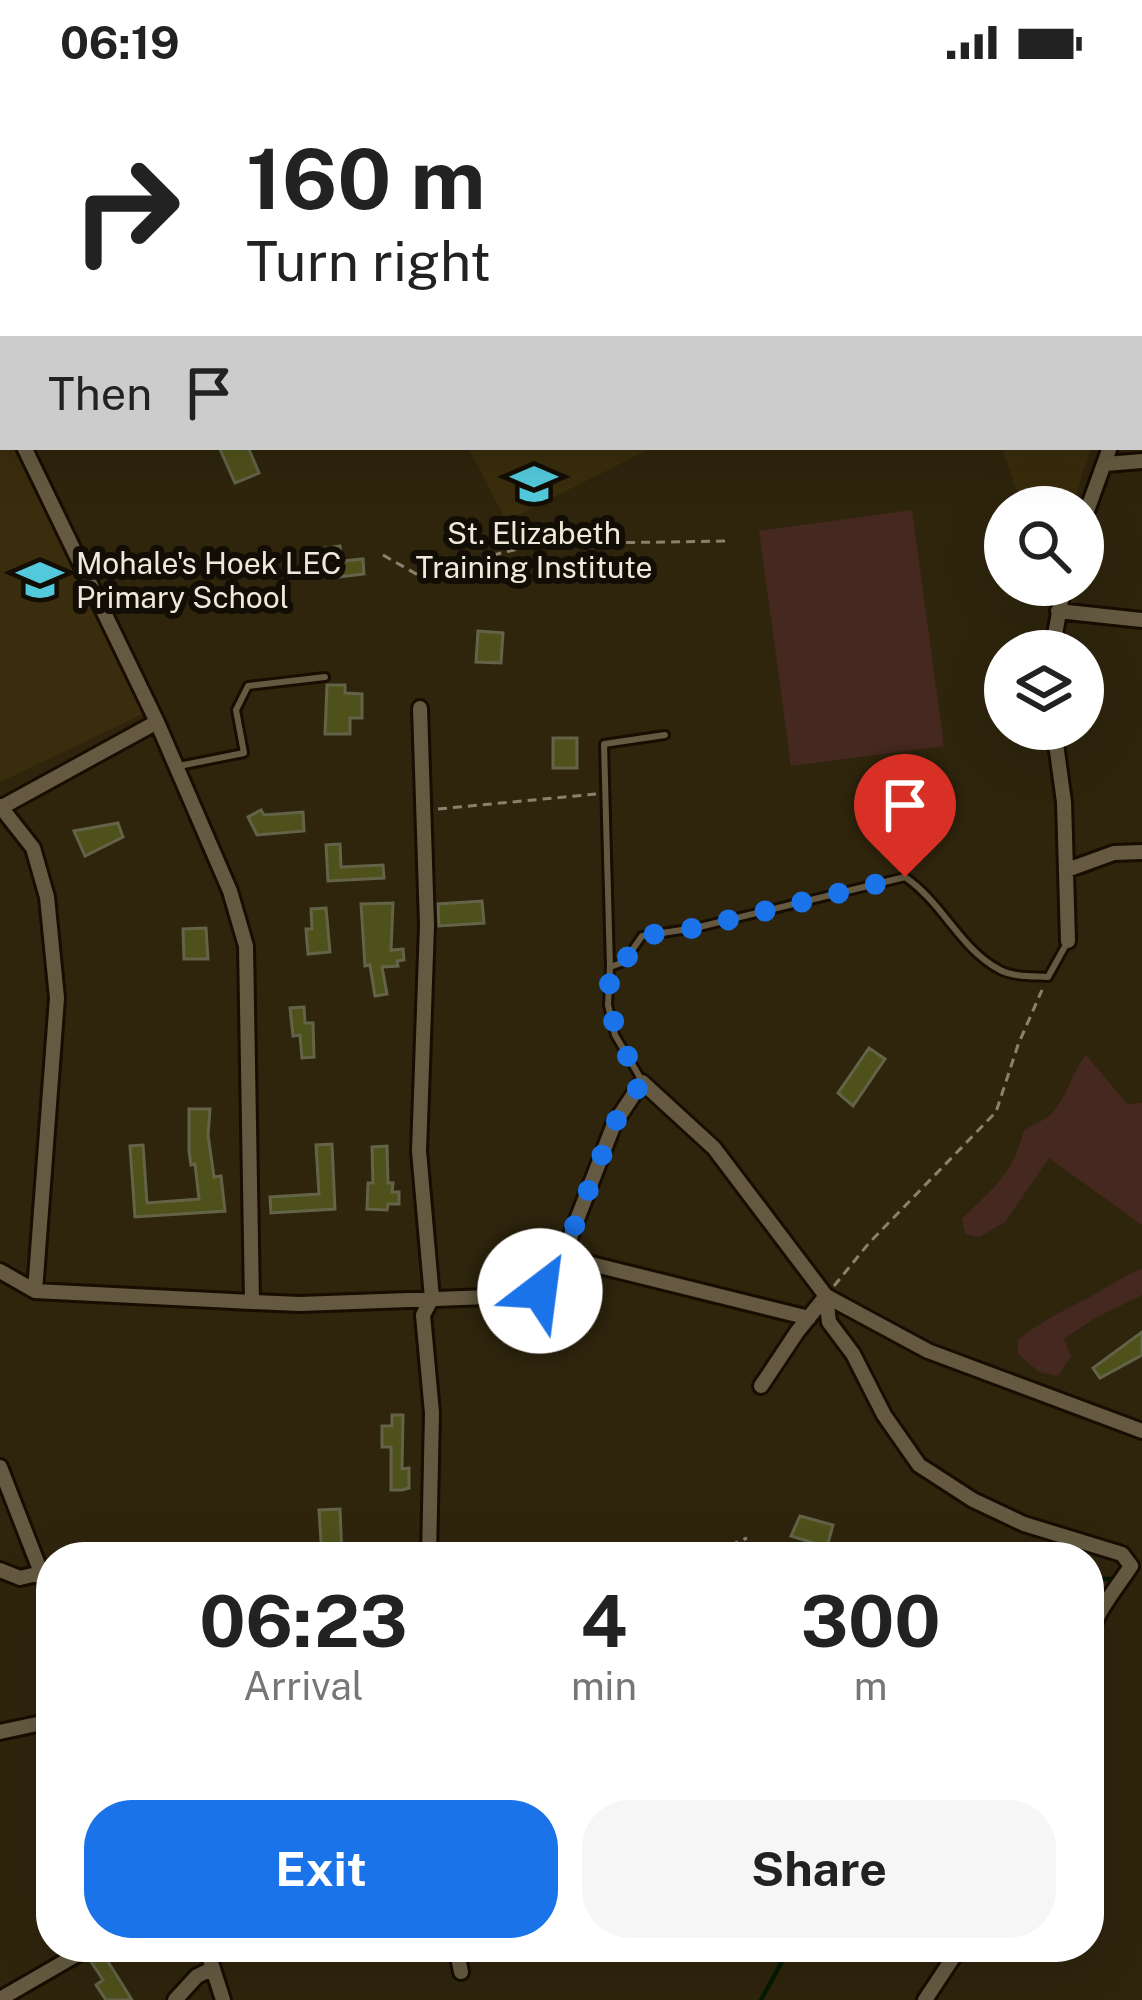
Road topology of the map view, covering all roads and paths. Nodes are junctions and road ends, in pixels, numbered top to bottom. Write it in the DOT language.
graph roads {
  1 [pos="25,450"];
  2 [pos="1109,450"];
  3 [pos="1142,461"];
  4 [pos="1106,464"];
  5 [pos="1097,486"];
  6 [pos="728,541"];
  7 [pos="383,555"];
  8 [pos="1059,606"];
  9 [pos="1058,611"];
  10 [pos="1142,620"];
  11 [pos="1055,630"];
  12 [pos="325,677"];
  13 [pos="420,708"];
  14 [pos="157,722"];
  15 [pos="665,734"];
  16 [pos="1056,750"];
  17 [pos="176,766"];
  18 [pos="603,794"];
  19 [pos="1,807"];
  20 [pos="425,810"];
  21 [pos="1142,852"];
  22 [pos="1067,870"];
  23 [pos="1068,940"];
  24 [pos="610,967"];
  25 [pos="1048,977"];
  26 [pos="642,1082"];
  27 [pos="563,1257"];
  28 [pos="0,1270"];
  29 [pos="34,1291"];
  30 [pos="826,1296"];
  31 [pos="432,1298"];
  32 [pos="252,1302"];
  33 [pos="809,1318"];
  34 [pos="761,1386"];
  35 [pos="1142,1431"];
  36 [pos="0,1467"];
  37 [pos="746,1538"];
  38 [pos="429,1542"];
  39 [pos="737,1542"];
  40 [pos="1084,1542"];
  41 [pos="1104,1548"];
  42 [pos="36,1560"];
  43 [pos="0,1570"];
  44 [pos="36,1574"];
  45 [pos="1104,1606"];
  46 [pos="36,1724"];
  47 [pos="0,1732"];
  48 [pos="64,1962"];
  49 [pos="210,1962"];
  50 [pos="459,1962"];
  51 [pos="949,1962"];
  52 [pos="212,1969"];
  53 [pos="461,1972"];
  54 [pos="0,1999"];
  55 [pos="175,2000"];
  56 [pos="223,2000"];
  57 [pos="925,2000"];
  1 -- 14 [label="street"];
  2 -- 4 [label="street"];
  3 -- 4 [label="street"];
  4 -- 5 [label="street"];
  6 -- 7 [label="path"];
  8 -- 9 [label="street"];
  9 -- 10 [label="street"];
  9 -- 11 [label="street"];
  12 -- 17 [label="lane"];
  13 -- 20 [label="street"];
  14 -- 17 [label="street"];
  14 -- 19 [label="street"];
  15 -- 18 [label="lane"];
  16 -- 22 [label="street"];
  17 -- 32 [label="street"];
  18 -- 20 [label="path"];
  18 -- 24 [label="lane"];
  19 -- 29 [label="street"];
  20 -- 31 [label="street"];
  21 -- 22 [label="street"];
  22 -- 23 [label="street"];
  23 -- 25 [label="lane"];
  24 -- 25 [label="lane"];
  24 -- 26 [label="lane"];
  25 -- 30 [label="path"];
  26 -- 27 [label="street"];
  26 -- 30 [label="street"];
  27 -- 31 [label="street"];
  27 -- 33 [label="street"];
  28 -- 29 [label="street"];
  29 -- 32 [label="street"];
  30 -- 33 [label="street"];
  30 -- 35 [label="street"];
  30 -- 40 [label="street"];
  31 -- 32 [label="street"];
  31 -- 38 [label="street"];
  33 -- 34 [label="street"];
  36 -- 42 [label="street"];
  37 -- 39 [label="path"];
  41 -- 45 [label="street"];
  43 -- 44 [label="street"];
  46 -- 47 [label="street"];
  48 -- 54 [label="street"];
  49 -- 52 [label="street"];
  50 -- 53 [label="street"];
  51 -- 57 [label="street"];
  52 -- 55 [label="street"];
  52 -- 56 [label="street"];
}
